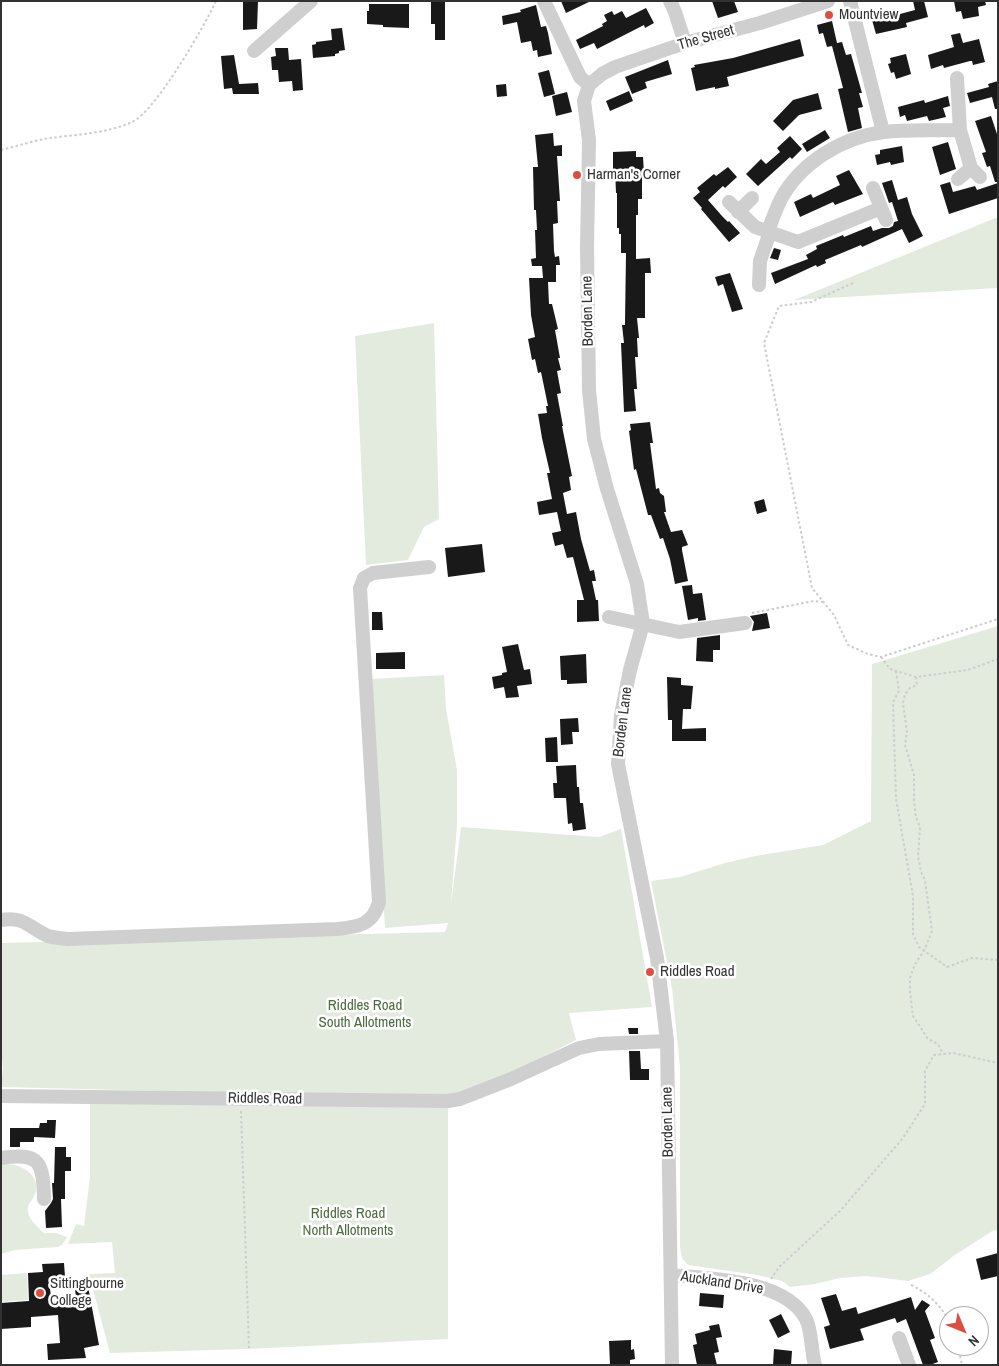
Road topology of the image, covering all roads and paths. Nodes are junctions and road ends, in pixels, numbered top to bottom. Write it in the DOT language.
graph roads {
  1 [pos="216,1"];
  2 [pos="311,1"];
  3 [pos="544,1"];
  4 [pos="670,1"];
  5 [pos="828,1"];
  6 [pos="850,1"];
  7 [pos="685,43"];
  8 [pos="254,51"];
  9 [pos="956,77"];
  10 [pos="589,84"];
  11 [pos="960,130"];
  12 [pos="883,132"];
  13 [pos="1,150"];
  14 [pos="958,179"];
  15 [pos="873,188"];
  16 [pos="752,198"];
  17 [pos="769,231"];
  18 [pos="853,283"];
  19 [pos="759,285"];
  20 [pos="429,567"];
  21 [pos="609,617"];
  22 [pos="998,619"];
  23 [pos="745,623"];
  24 [pos="643,624"];
  25 [pos="881,657"];
  26 [pos="998,659"];
  27 [pos="896,671"];
  28 [pos="916,677"];
  29 [pos="1,920"];
  30 [pos="924,951"];
  31 [pos="998,960"];
  32 [pos="667,1041"];
  33 [pos="942,1054"];
  34 [pos="998,1064"];
  35 [pos="1,1096"];
  36 [pos="240,1099"];
  37 [pos="1,1158"];
  38 [pos="44,1199"];
  39 [pos="671,1274"];
  40 [pos="771,1278"];
  41 [pos="911,1285"];
  42 [pos="939,1306"];
  43 [pos="899,1338"];
  44 [pos="248,1348"];
  45 [pos="672,1365"];
  46 [pos="815,1365"];
  47 [pos="909,1365"];
  1 -- 13 [label="path"];
  2 -- 8 [label="street"];
  3 -- 10 [label="street"];
  4 -- 7 [label="street"];
  5 -- 7 [label="street, The Street"];
  6 -- 12 [label="street"];
  7 -- 10 [label="street, The Street"];
  9 -- 11 [label="street"];
  10 -- 24 [label="street, Borden Lane"];
  11 -- 12 [label="street"];
  11 -- 14 [label="street"];
  12 -- 17 [label="street"];
  15 -- 17 [label="street"];
  16 -- 17 [label="street"];
  17 -- 19 [label="street"];
  18 -- 25 [label="path"];
  20 -- 29 [label="street"];
  21 -- 24 [label="street"];
  22 -- 25 [label="path"];
  23 -- 24 [label="street"];
  24 -- 32 [label="street, Borden Lane"];
  25 -- 27 [label="path"];
  26 -- 28 [label="path"];
  27 -- 28 [label="path"];
  27 -- 30 [label="path"];
  28 -- 30 [label="path"];
  30 -- 31 [label="path"];
  30 -- 33 [label="path"];
  32 -- 36 [label="street, Riddles Road"];
  32 -- 39 [label="street, Borden Lane"];
  33 -- 34 [label="path"];
  33 -- 40 [label="path"];
  35 -- 36 [label="street, Riddles Road"];
  36 -- 44 [label="path"];
  37 -- 38 [label="street"];
  39 -- 45 [label="street, Borden Lane"];
  39 -- 46 [label="street, Auckland Drive"];
  41 -- 42 [label="path"];
  43 -- 47 [label="street"];
}
